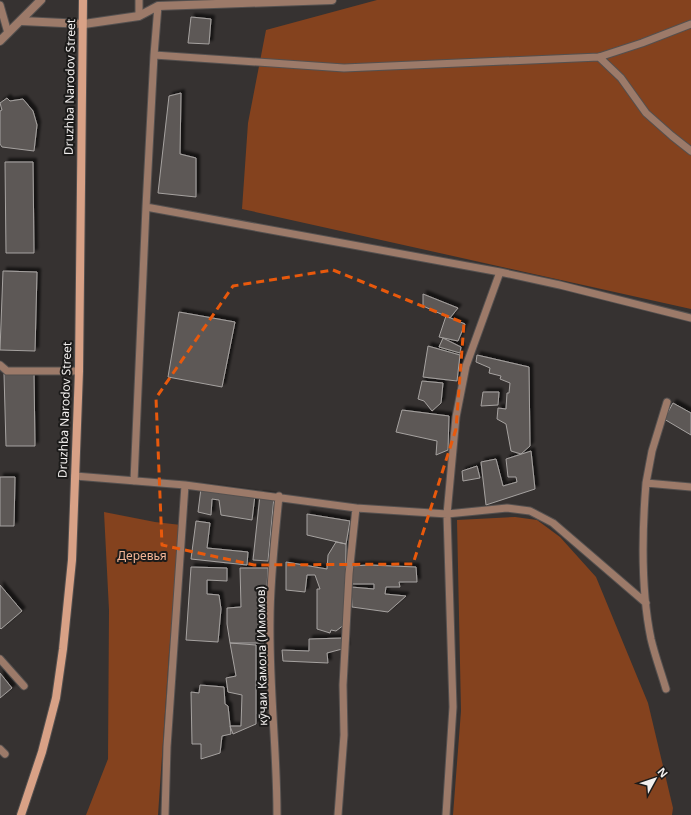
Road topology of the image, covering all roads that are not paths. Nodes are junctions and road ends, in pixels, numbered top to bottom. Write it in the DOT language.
graph roads {
  1 [pos="41,0"];
  2 [pos="84,0"];
  3 [pos="138,0"];
  4 [pos="332,0"];
  5 [pos="247,1"];
  6 [pos="0,5"];
  7 [pos="158,6"];
  8 [pos="139,16"];
  9 [pos="22,20"];
  10 [pos="84,24"];
  11 [pos="691,24"];
  12 [pos="8,33"];
  13 [pos="0,41"];
  14 [pos="154,55"];
  15 [pos="599,57"];
  16 [pos="691,151"];
  17 [pos="146,207"];
  18 [pos="500,272"];
  19 [pos="691,318"];
  20 [pos="0,365"];
  21 [pos="79,371"];
  22 [pos="667,402"];
  23 [pos="75,476"];
  24 [pos="134,481"];
  25 [pos="646,483"];
  26 [pos="185,485"];
  27 [pos="691,487"];
  28 [pos="279,496"];
  29 [pos="356,508"];
  30 [pos="447,514"];
  31 [pos="646,602"];
  32 [pos="0,659"];
  33 [pos="24,686"];
  34 [pos="666,689"];
  35 [pos="21,815"];
  36 [pos="165,815"];
  37 [pos="277,815"];
  38 [pos="338,815"];
  39 [pos="446,815"];
  1 -- 9 [label="street"];
  2 -- 10 [label="main road, Druzhba Narodov Street"];
  3 -- 8 [label="lane"];
  4 -- 5 [label="street"];
  5 -- 7 [label="street"];
  6 -- 12 [label="lane"];
  7 -- 8 [label="street"];
  7 -- 14 [label="lane"];
  8 -- 10 [label="street"];
  9 -- 10 [label="street"];
  9 -- 12 [label="street"];
  10 -- 21 [label="main road, Druzhba Narodov Street"];
  11 -- 15 [label="lane"];
  12 -- 13 [label="street"];
  14 -- 15 [label="lane"];
  14 -- 17 [label="lane"];
  15 -- 16 [label="lane"];
  17 -- 18 [label="lane"];
  17 -- 24 [label="lane"];
  18 -- 19 [label="lane"];
  18 -- 30 [label="lane"];
  20 -- 21 [label="lane"];
  21 -- 23 [label="main road, Druzhba Narodov Street"];
  22 -- 25 [label="lane"];
  23 -- 24 [label="lane"];
  23 -- 35 [label="main road, Druzhba Narodov Street"];
  24 -- 26 [label="lane"];
  25 -- 27 [label="lane"];
  25 -- 31 [label="lane"];
  26 -- 28 [label="lane"];
  26 -- 36 [label="lane"];
  28 -- 29 [label="lane"];
  28 -- 37 [label="lane, кӯчаи Камола (Имомов)"];
  29 -- 30 [label="lane"];
  29 -- 38 [label="lane"];
  30 -- 31 [label="lane"];
  30 -- 39 [label="lane"];
  31 -- 34 [label="lane"];
  32 -- 33 [label="lane"];
}
